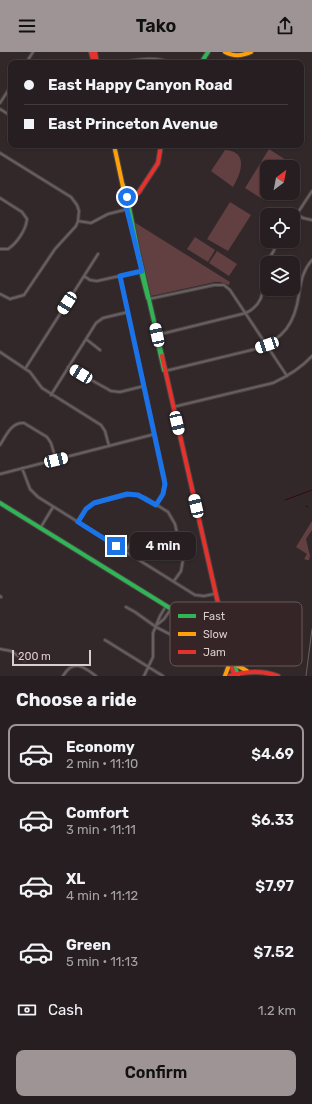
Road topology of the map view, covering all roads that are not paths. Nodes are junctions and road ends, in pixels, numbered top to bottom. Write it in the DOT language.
graph roads {
  1 [pos="225,52"];
  2 [pos="251,52"];
  3 [pos="135,60"];
  4 [pos="162,60"];
  5 [pos="8,91"];
  6 [pos="0,103"];
  7 [pos="115,148"];
  8 [pos="160,148"];
  9 [pos="0,153"];
  10 [pos="312,191"];
  11 [pos="126,197"];
  12 [pos="0,198"];
  13 [pos="128,209"];
  14 [pos="300,209"];
  15 [pos="300,216"];
  16 [pos="312,220"];
  17 [pos="78,221"];
  18 [pos="0,249"];
  19 [pos="98,254"];
  20 [pos="312,260"];
  21 [pos="142,271"];
  22 [pos="84,276"];
  23 [pos="120,276"];
  24 [pos="0,294"];
  25 [pos="262,296"];
  26 [pos="149,299"];
  27 [pos="128,312"];
  28 [pos="246,313"];
  29 [pos="157,335"];
  30 [pos="86,339"];
  31 [pos="267,345"];
  32 [pos="100,350"];
  33 [pos="0,352"];
  34 [pos="312,356"];
  35 [pos="68,367"];
  36 [pos="25,369"];
  37 [pos="165,371"];
  38 [pos="287,376"];
  39 [pos="144,386"];
  40 [pos="51,395"];
  41 [pos="173,407"];
  42 [pos="155,434"];
  43 [pos="0,445"];
  44 [pos="109,446"];
  45 [pos="56,460"];
  46 [pos="22,468"];
  47 [pos="0,474"];
  48 [pos="0,503"];
  49 [pos="156,505"];
  50 [pos="53,507"];
  51 [pos="78,522"];
  52 [pos="41,527"];
  53 [pos="136,534"];
  54 [pos="126,551"];
  55 [pos="174,581"];
  56 [pos="215,594"];
  57 [pos="217,602"];
  58 [pos="126,606"];
  59 [pos="169,607"];
  60 [pos="158,624"];
  61 [pos="156,627"];
  62 [pos="170,634"];
  63 [pos="105,640"];
  64 [pos="0,649"];
  65 [pos="24,660"];
  66 [pos="230,666"];
  67 [pos="237,666"];
  68 [pos="149,668"];
  69 [pos="249,672"];
  70 [pos="234,675"];
  71 [pos="63,676"];
  72 [pos="96,676"];
  73 [pos="144,676"];
  74 [pos="163,676"];
  75 [pos="225,676"];
  76 [pos="278,676"];
  1 -- 2 [label="street"];
  3 -- 4 [label="street"];
  5 -- 6 [label="street"];
  7 -- 11 [label="street"];
  8 -- 11 [label="street"];
  9 -- 17 [label="street"];
  10 -- 14 [label="street"];
  11 -- 13 [label="street"];
  12 -- 18 [label="street"];
  13 -- 17 [label="street"];
  13 -- 21 [label="street"];
  15 -- 16 [label="street"];
  17 -- 24 [label="street"];
  19 -- 22 [label="street"];
  20 -- 31 [label="street"];
  21 -- 23 [label="street"];
  21 -- 26 [label="street"];
  22 -- 23 [label="street"];
  22 -- 36 [label="street"];
  23 -- 27 [label="street"];
  25 -- 28 [label="street"];
  26 -- 28 [label="street"];
  26 -- 29 [label="street"];
  27 -- 30 [label="street"];
  27 -- 39 [label="street"];
  28 -- 29 [label="street"];
  28 -- 31 [label="street"];
  29 -- 37 [label="street"];
  30 -- 32 [label="street"];
  30 -- 35 [label="street"];
  31 -- 37 [label="street"];
  31 -- 38 [label="street"];
  33 -- 36 [label="street"];
  34 -- 38 [label="street"];
  35 -- 39 [label="street"];
  35 -- 40 [label="street"];
  36 -- 40 [label="street"];
  37 -- 41 [label="street"];
  38 -- 41 [label="street"];
  39 -- 42 [label="street"];
  40 -- 44 [label="street"];
  41 -- 56 [label="street"];
  42 -- 44 [label="street"];
  42 -- 49 [label="street"];
  43 -- 45 [label="street"];
  44 -- 45 [label="street"];
  45 -- 46 [label="street"];
  46 -- 47 [label="street"];
  46 -- 50 [label="street"];
  48 -- 52 [label="street"];
  49 -- 51 [label="street"];
  49 -- 55 [label="street"];
  50 -- 51 [label="street"];
  50 -- 52 [label="street"];
  51 -- 54 [label="street"];
  52 -- 59 [label="street"];
  53 -- 54 [label="street"];
  54 -- 55 [label="street"];
  55 -- 56 [label="street"];
  56 -- 57 [label="street"];
  58 -- 61 [label="street"];
  59 -- 60 [label="street"];
  59 -- 60 [label="street"];
  60 -- 61 [label="street"];
  61 -- 62 [label="street"];
  61 -- 68 [label="street"];
  63 -- 68 [label="street"];
  64 -- 65 [label="street"];
  66 -- 75 [label="street"];
  67 -- 69 [label="street"];
  68 -- 73 [label="street"];
  68 -- 74 [label="street"];
  69 -- 70 [label="street"];
  69 -- 76 [label="street"];
  71 -- 72 [label="street"];
}
